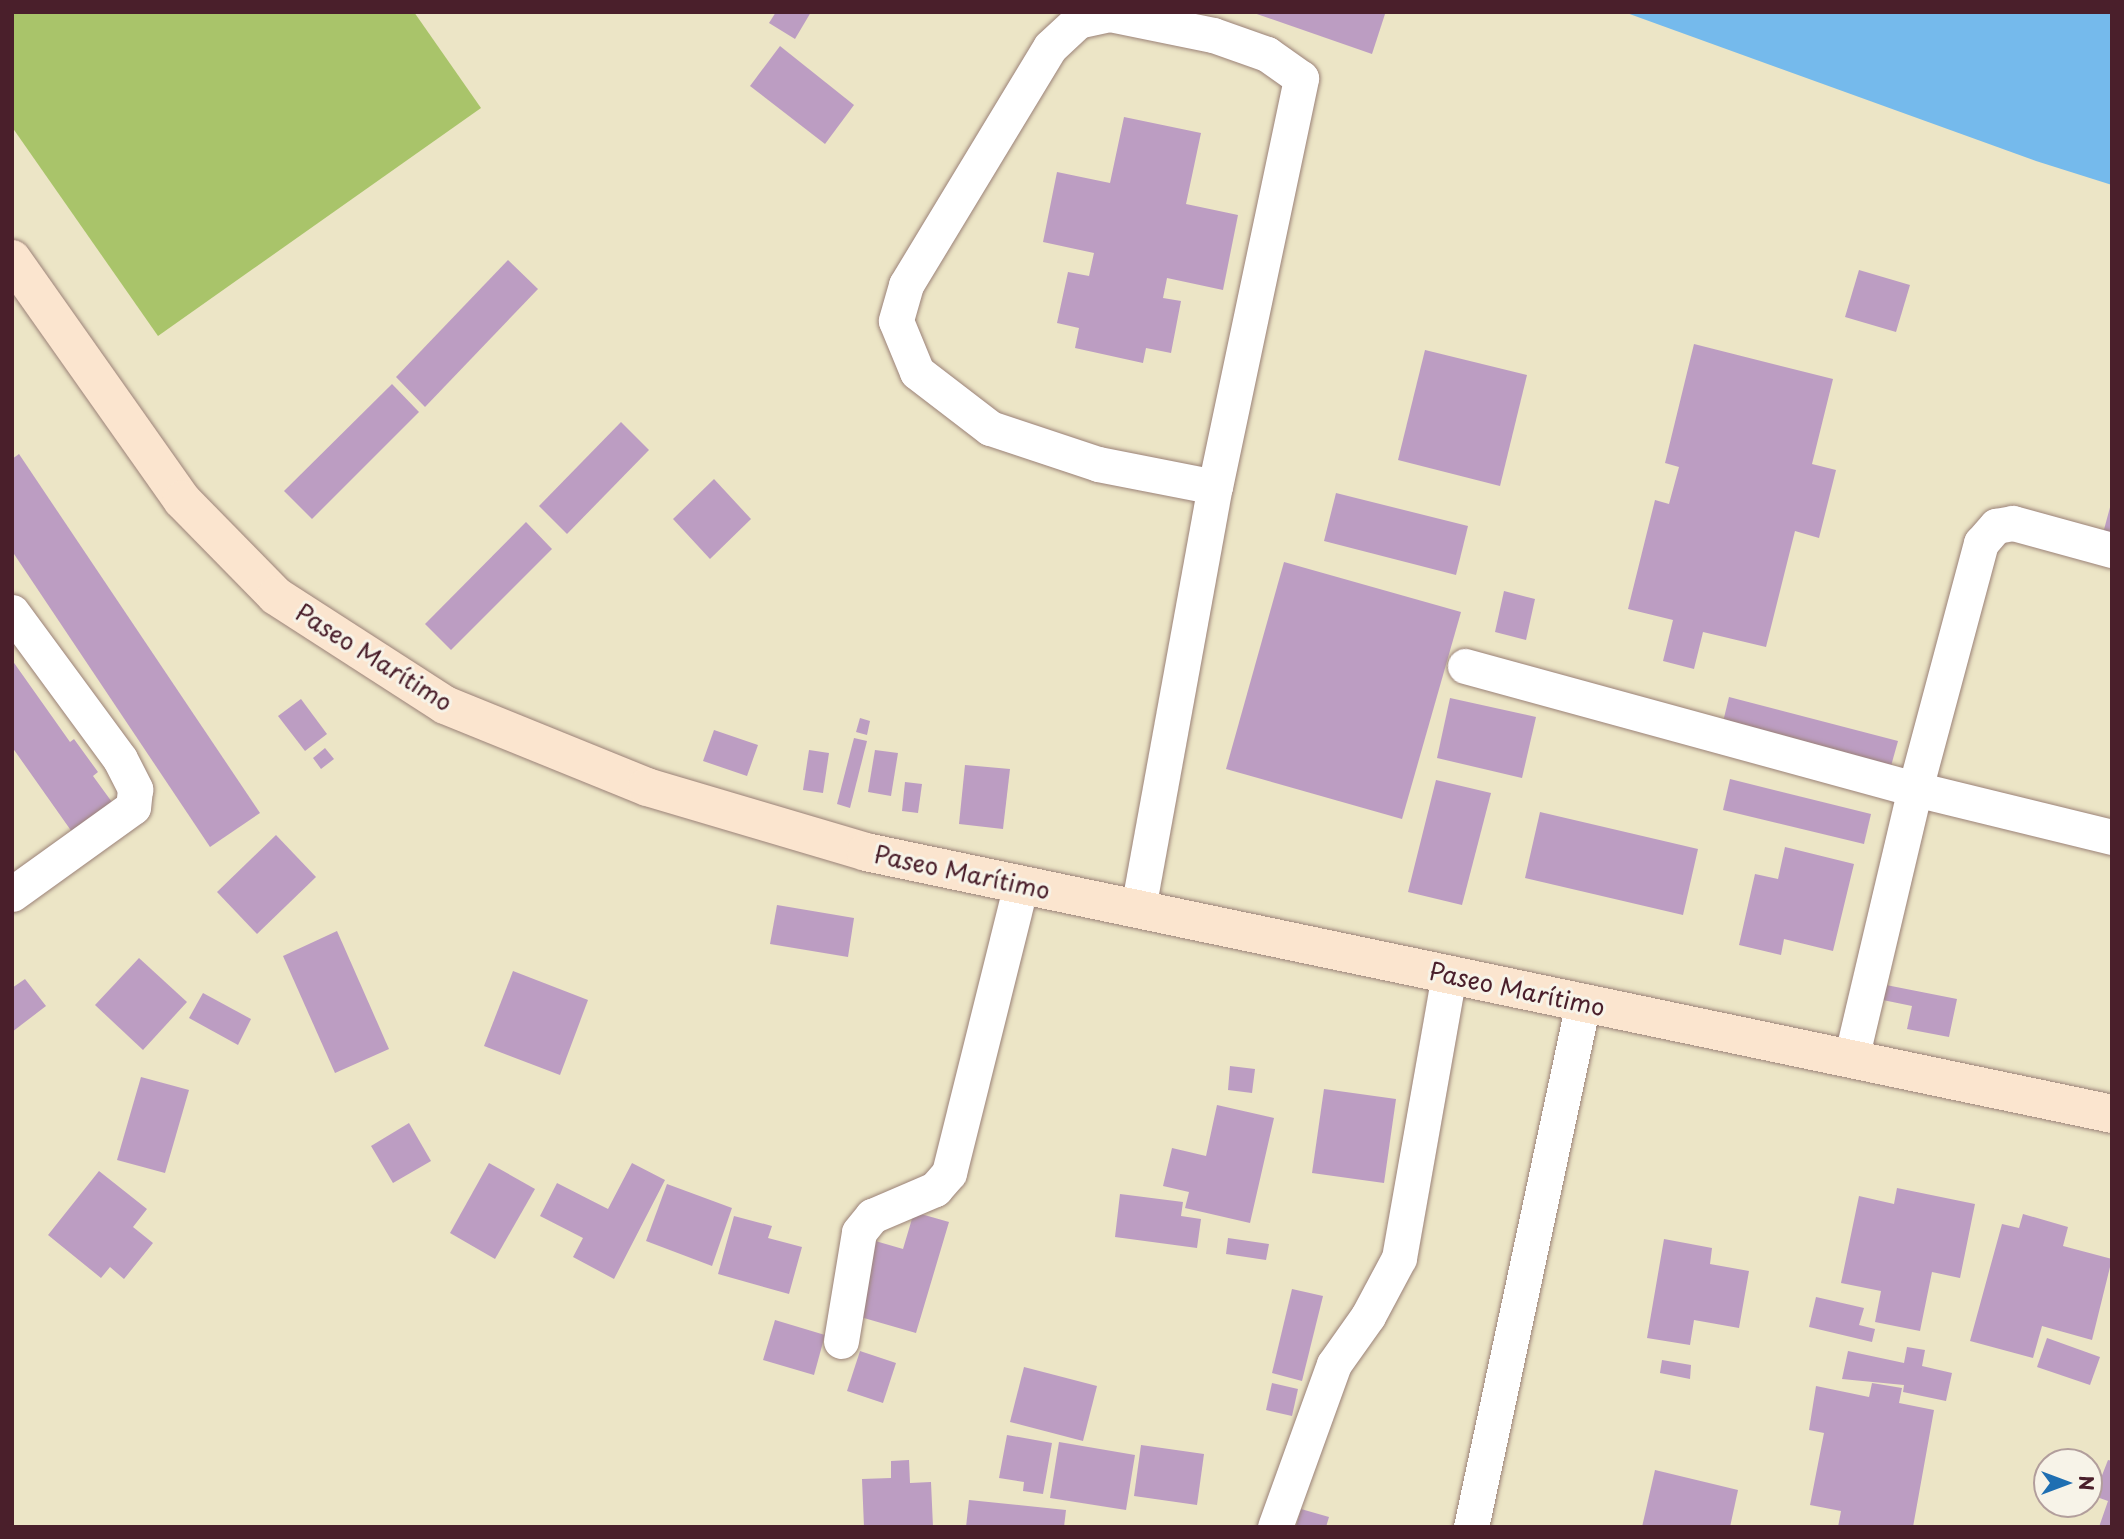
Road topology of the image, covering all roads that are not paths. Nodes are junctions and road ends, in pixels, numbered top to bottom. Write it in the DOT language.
graph roads {
  1 [pos="12,259"];
  2 [pos="1215,487"];
  3 [pos="2112,550"];
  4 [pos="12,612"];
  5 [pos="1465,666"];
  6 [pos="1915,789"];
  7 [pos="2111,834"];
  8 [pos="1021,885"];
  9 [pos="12,894"];
  10 [pos="1138,909"];
  11 [pos="1449,975"];
  12 [pos="1583,1003"];
  13 [pos="1851,1059"];
  14 [pos="2112,1114"];
  15 [pos="841,1341"];
  16 [pos="1275,1527"];
  17 [pos="1471,1527"];
  1 -- 8 [label="main road, Paseo Marítimo"];
  2 -- 2 [label="street"];
  2 -- 10 [label="street"];
  3 -- 6 [label="street"];
  4 -- 9 [label="street"];
  5 -- 6 [label="street"];
  6 -- 7 [label="street"];
  6 -- 13 [label="street"];
  8 -- 10 [label="main road, Paseo Marítimo"];
  8 -- 15 [label="street"];
  10 -- 11 [label="main road, Paseo Marítimo"];
  11 -- 12 [label="main road, Paseo Marítimo"];
  11 -- 16 [label="street"];
  12 -- 13 [label="main road, Paseo Marítimo"];
  12 -- 17 [label="street"];
  13 -- 14 [label="main road, Paseo Marítimo"];
}
